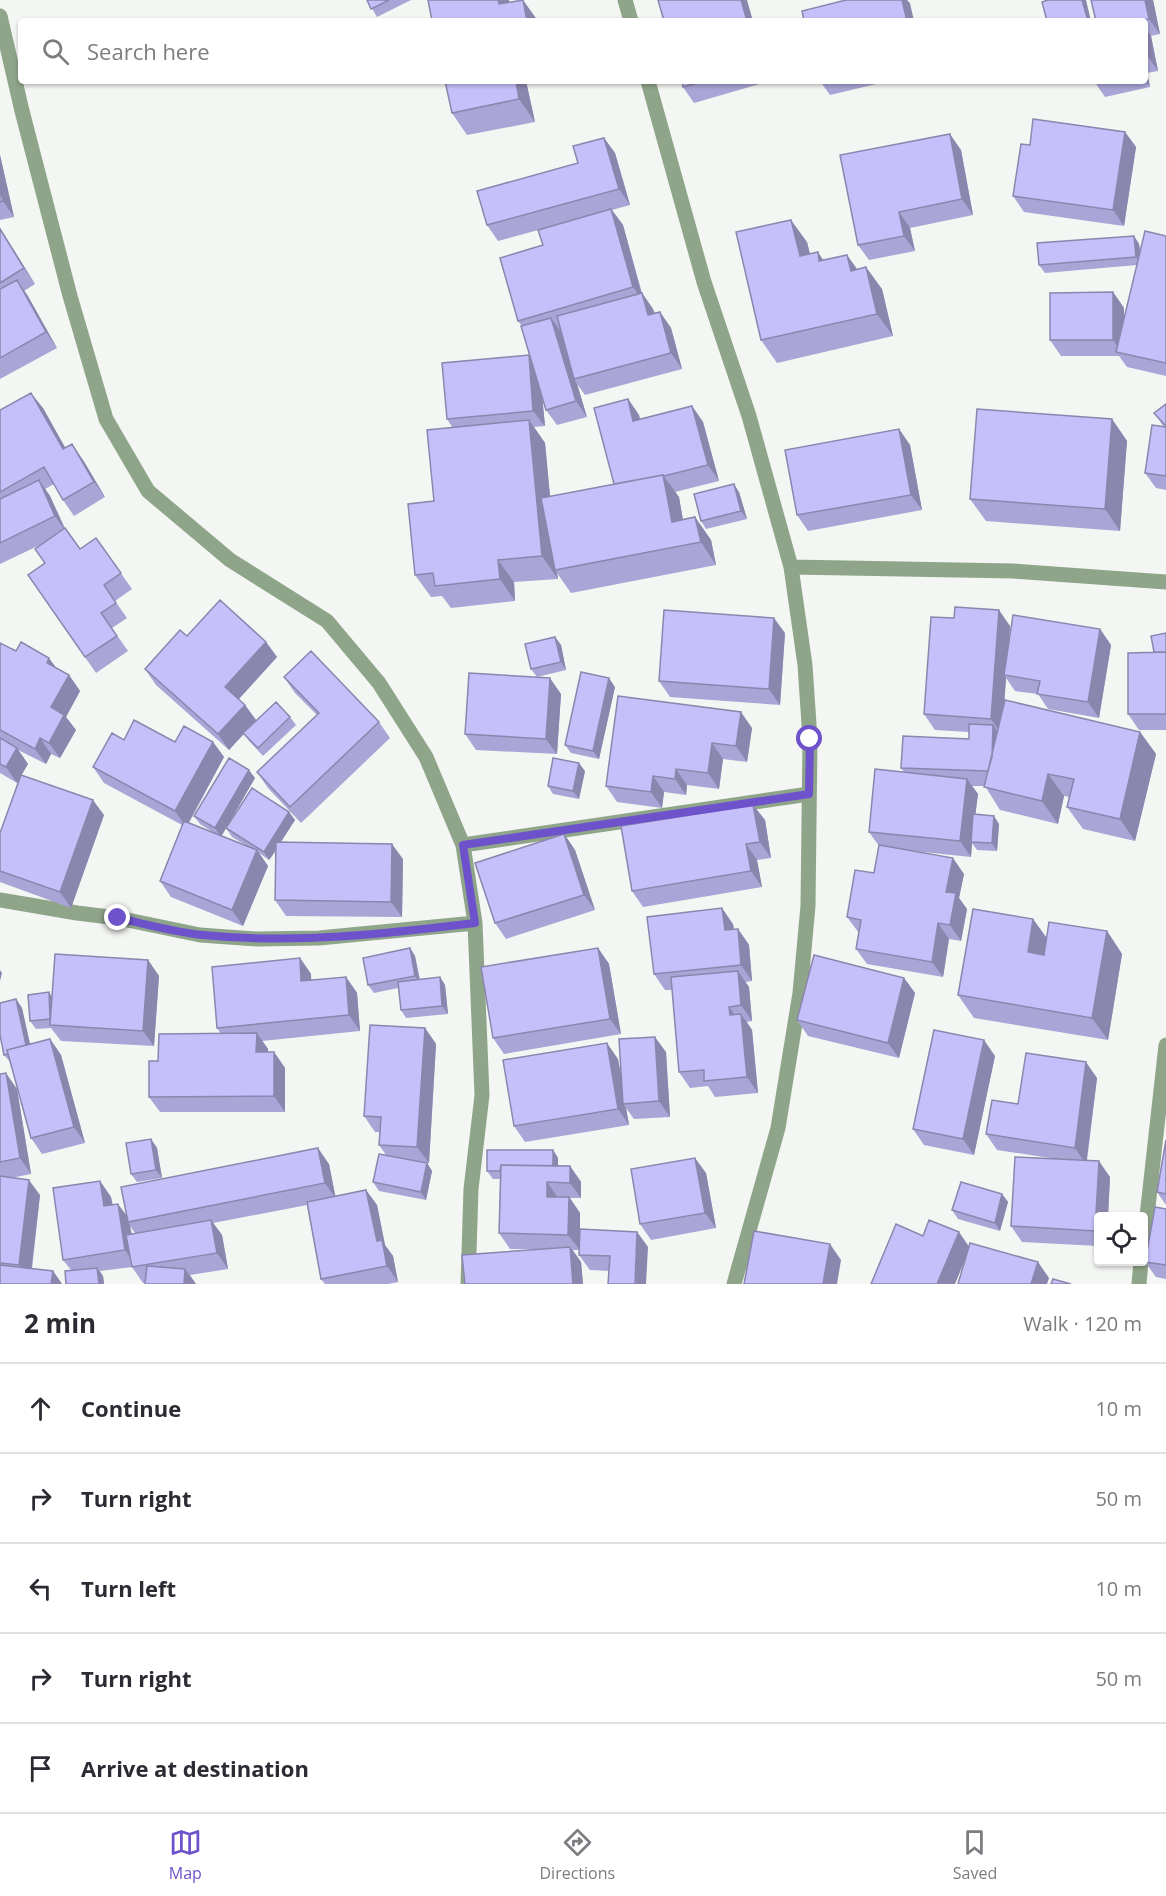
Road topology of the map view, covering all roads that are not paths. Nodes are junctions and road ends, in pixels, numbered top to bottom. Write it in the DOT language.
graph roads {
  1 [pos="625,0"];
  2 [pos="0,15"];
  3 [pos="630,18"];
  4 [pos="649,84"];
  5 [pos="791,567"];
  6 [pos="1166,582"];
  7 [pos="809,794"];
  8 [pos="463,845"];
  9 [pos="0,900"];
  10 [pos="475,923"];
  11 [pos="1166,1045"];
  12 [pos="1147,1212"];
  13 [pos="1141,1266"];
  14 [pos="468,1284"];
  15 [pos="734,1284"];
  16 [pos="1139,1284"];
  1 -- 3 [label="street"];
  2 -- 8 [label="street"];
  4 -- 5 [label="street"];
  5 -- 6 [label="street"];
  5 -- 7 [label="street"];
  7 -- 8 [label="street"];
  7 -- 15 [label="street"];
  8 -- 10 [label="street"];
  9 -- 10 [label="street"];
  10 -- 14 [label="street"];
  11 -- 12 [label="street"];
  13 -- 16 [label="street"];
}
